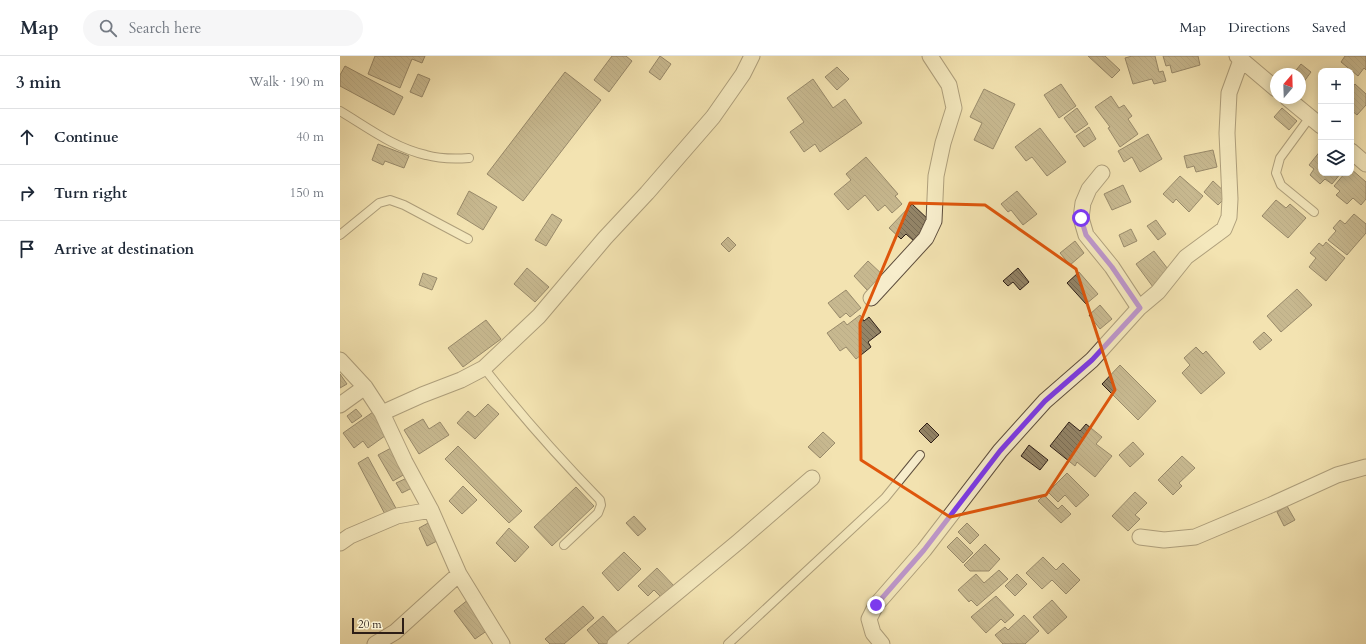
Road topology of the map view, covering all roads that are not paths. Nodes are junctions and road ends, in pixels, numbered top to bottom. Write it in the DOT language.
graph roads {
  1 [pos="752,56"];
  2 [pos="930,56"];
  3 [pos="1239,58"];
  4 [pos="1270,84"];
  5 [pos="1295,104"];
  6 [pos="340,111"];
  7 [pos="1316,121"];
  8 [pos="1354,154"];
  9 [pos="469,158"];
  10 [pos="1366,164"];
  11 [pos="1102,173"];
  12 [pos="1314,212"];
  13 [pos="340,235"];
  14 [pos="468,239"];
  15 [pos="871,298"];
  16 [pos="1140,308"];
  17 [pos="340,360"];
  18 [pos="484,368"];
  19 [pos="365,387"];
  20 [pos="340,405"];
  21 [pos="382,413"];
  22 [pos="920,454"];
  23 [pos="1366,467"];
  24 [pos="812,478"];
  25 [pos="431,510"];
  26 [pos="1140,537"];
  27 [pos="340,543"];
  28 [pos="564,545"];
  29 [pos="459,574"];
  30 [pos="375,644"];
  31 [pos="502,644"];
  32 [pos="615,644"];
  33 [pos="728,644"];
  34 [pos="882,644"];
  1 -- 18 [label="street"];
  2 -- 15 [label="street"];
  3 -- 4 [label="street"];
  3 -- 16 [label="street"];
  5 -- 7 [label="street"];
  6 -- 9 [label="lane"];
  7 -- 12 [label="lane"];
  8 -- 10 [label="street"];
  11 -- 16 [label="street"];
  13 -- 14 [label="lane"];
  16 -- 34 [label="street"];
  17 -- 19 [label="street"];
  18 -- 21 [label="street"];
  18 -- 28 [label="lane"];
  19 -- 20 [label="street"];
  19 -- 21 [label="street"];
  21 -- 25 [label="street"];
  22 -- 33 [label="lane"];
  23 -- 26 [label="street"];
  24 -- 32 [label="street"];
  25 -- 27 [label="street"];
  25 -- 29 [label="street"];
  29 -- 30 [label="street"];
  29 -- 31 [label="street"];
}
